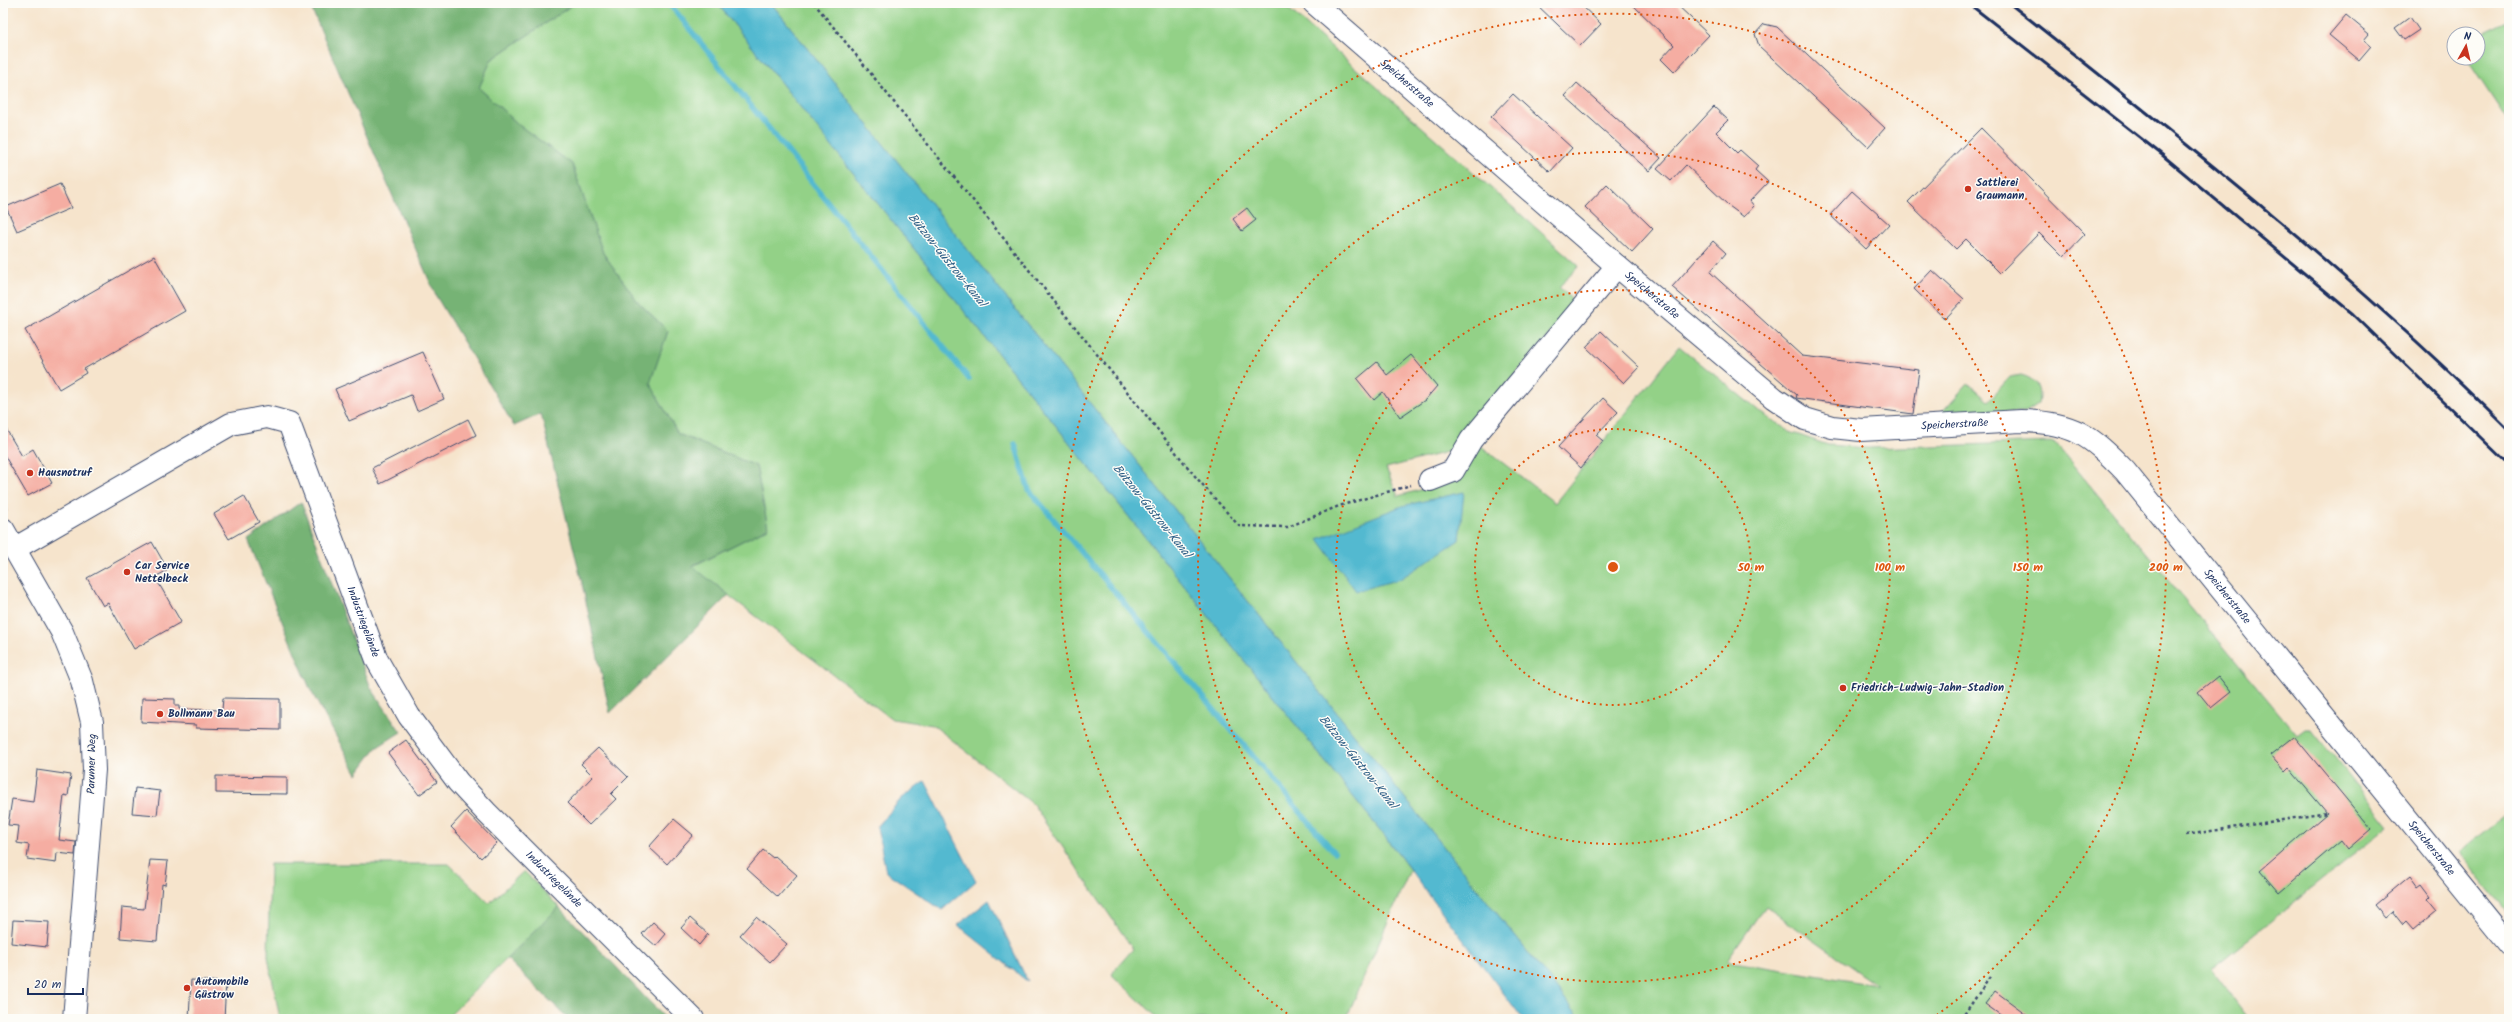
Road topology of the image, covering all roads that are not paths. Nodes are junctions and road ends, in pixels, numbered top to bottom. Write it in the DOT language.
graph roads {
  1 [pos="1314,3"];
  2 [pos="1617,266"];
  3 [pos="1430,480"];
  4 [pos="3,529"];
  5 [pos="14,549"];
  6 [pos="2509,944"];
  7 [pos="74,1019"];
  8 [pos="693,1019"];
  1 -- 2 [label="street, Speicherstraße"];
  2 -- 3 [label="street"];
  2 -- 6 [label="street, Speicherstraße"];
  4 -- 5 [label="street, Parumer Weg"];
  5 -- 7 [label="street, Parumer Weg"];
  5 -- 8 [label="street, Industriegelände"];
}
